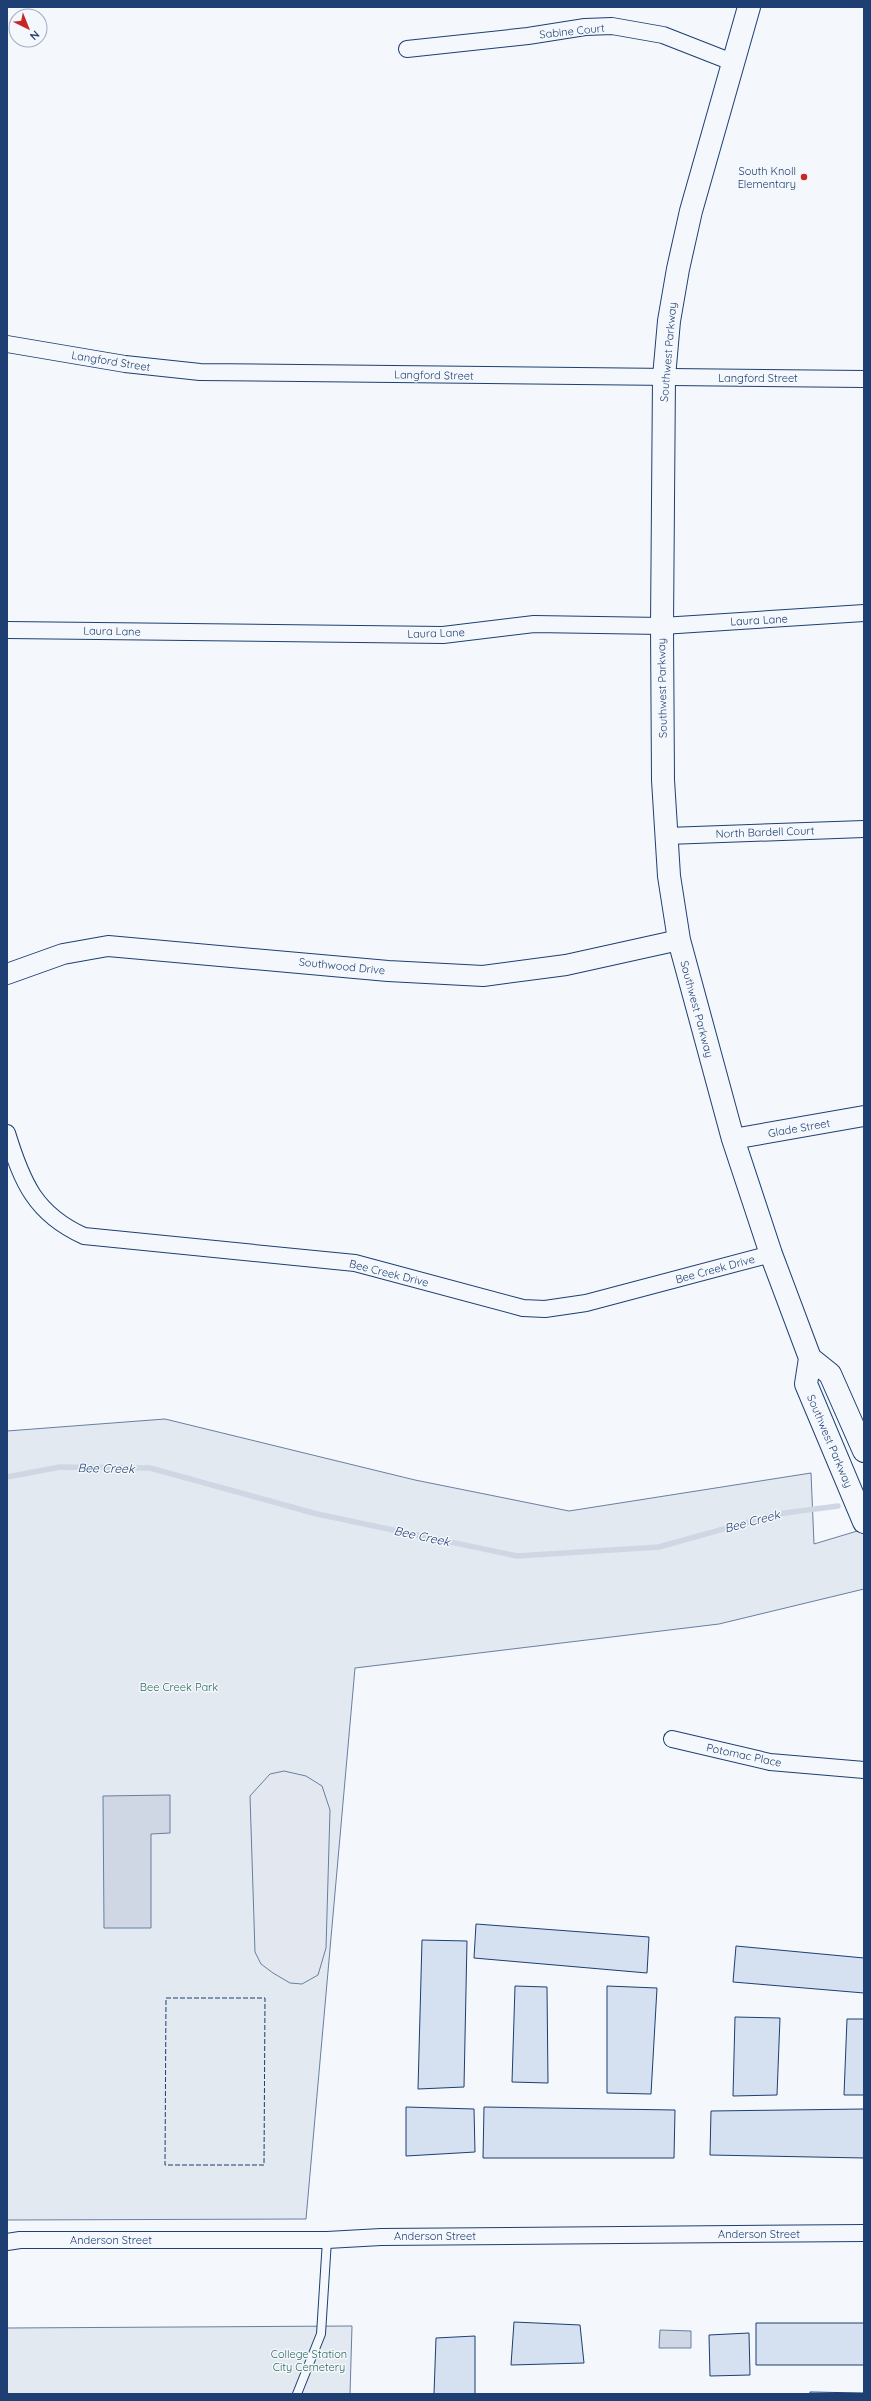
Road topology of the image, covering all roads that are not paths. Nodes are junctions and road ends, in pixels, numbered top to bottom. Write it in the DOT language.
graph roads {
  1 [pos="749,7"];
  2 [pos="407,49"];
  3 [pos="732,62"];
  4 [pos="7,344"];
  5 [pos="664,377"];
  6 [pos="864,379"];
  7 [pos="864,614"];
  8 [pos="662,626"];
  9 [pos="7,630"];
  10 [pos="864,829"];
  11 [pos="667,836"];
  12 [pos="679,940"];
  13 [pos="7,974"];
  14 [pos="864,1116"];
  15 [pos="7,1133"];
  16 [pos="733,1139"];
  17 [pos="770,1254"];
  18 [pos="810,1358"];
  19 [pos="864,1451"];
  20 [pos="864,1522"];
  21 [pos="672,1739"];
  22 [pos="864,1770"];
  23 [pos="864,2233"];
  24 [pos="327,2240"];
  25 [pos="7,2242"];
  26 [pos="297,2394"];
  1 -- 3 [label="main road, Southwest Parkway"];
  2 -- 3 [label="street, Sabine Court"];
  3 -- 5 [label="main road, Southwest Parkway"];
  4 -- 5 [label="street, Langford Street"];
  5 -- 6 [label="street, Langford Street"];
  5 -- 8 [label="main road, Southwest Parkway"];
  7 -- 8 [label="street, Laura Lane"];
  8 -- 9 [label="street, Laura Lane"];
  8 -- 11 [label="main road, Southwest Parkway"];
  10 -- 11 [label="street, North Bardell Court"];
  11 -- 12 [label="main road, Southwest Parkway"];
  12 -- 13 [label="street, Southwood Drive"];
  12 -- 16 [label="main road, Southwest Parkway"];
  14 -- 16 [label="street, Glade Street"];
  15 -- 17 [label="street, Bee Creek Drive"];
  16 -- 17 [label="main road, Southwest Parkway"];
  17 -- 18 [label="main road, Southwest Parkway"];
  18 -- 19 [label="main road"];
  18 -- 20 [label="main road, Southwest Parkway"];
  21 -- 22 [label="street, Potomac Place"];
  23 -- 24 [label="street, Anderson Street"];
  24 -- 25 [label="street, Anderson Street"];
  24 -- 26 [label="lane"];
}
